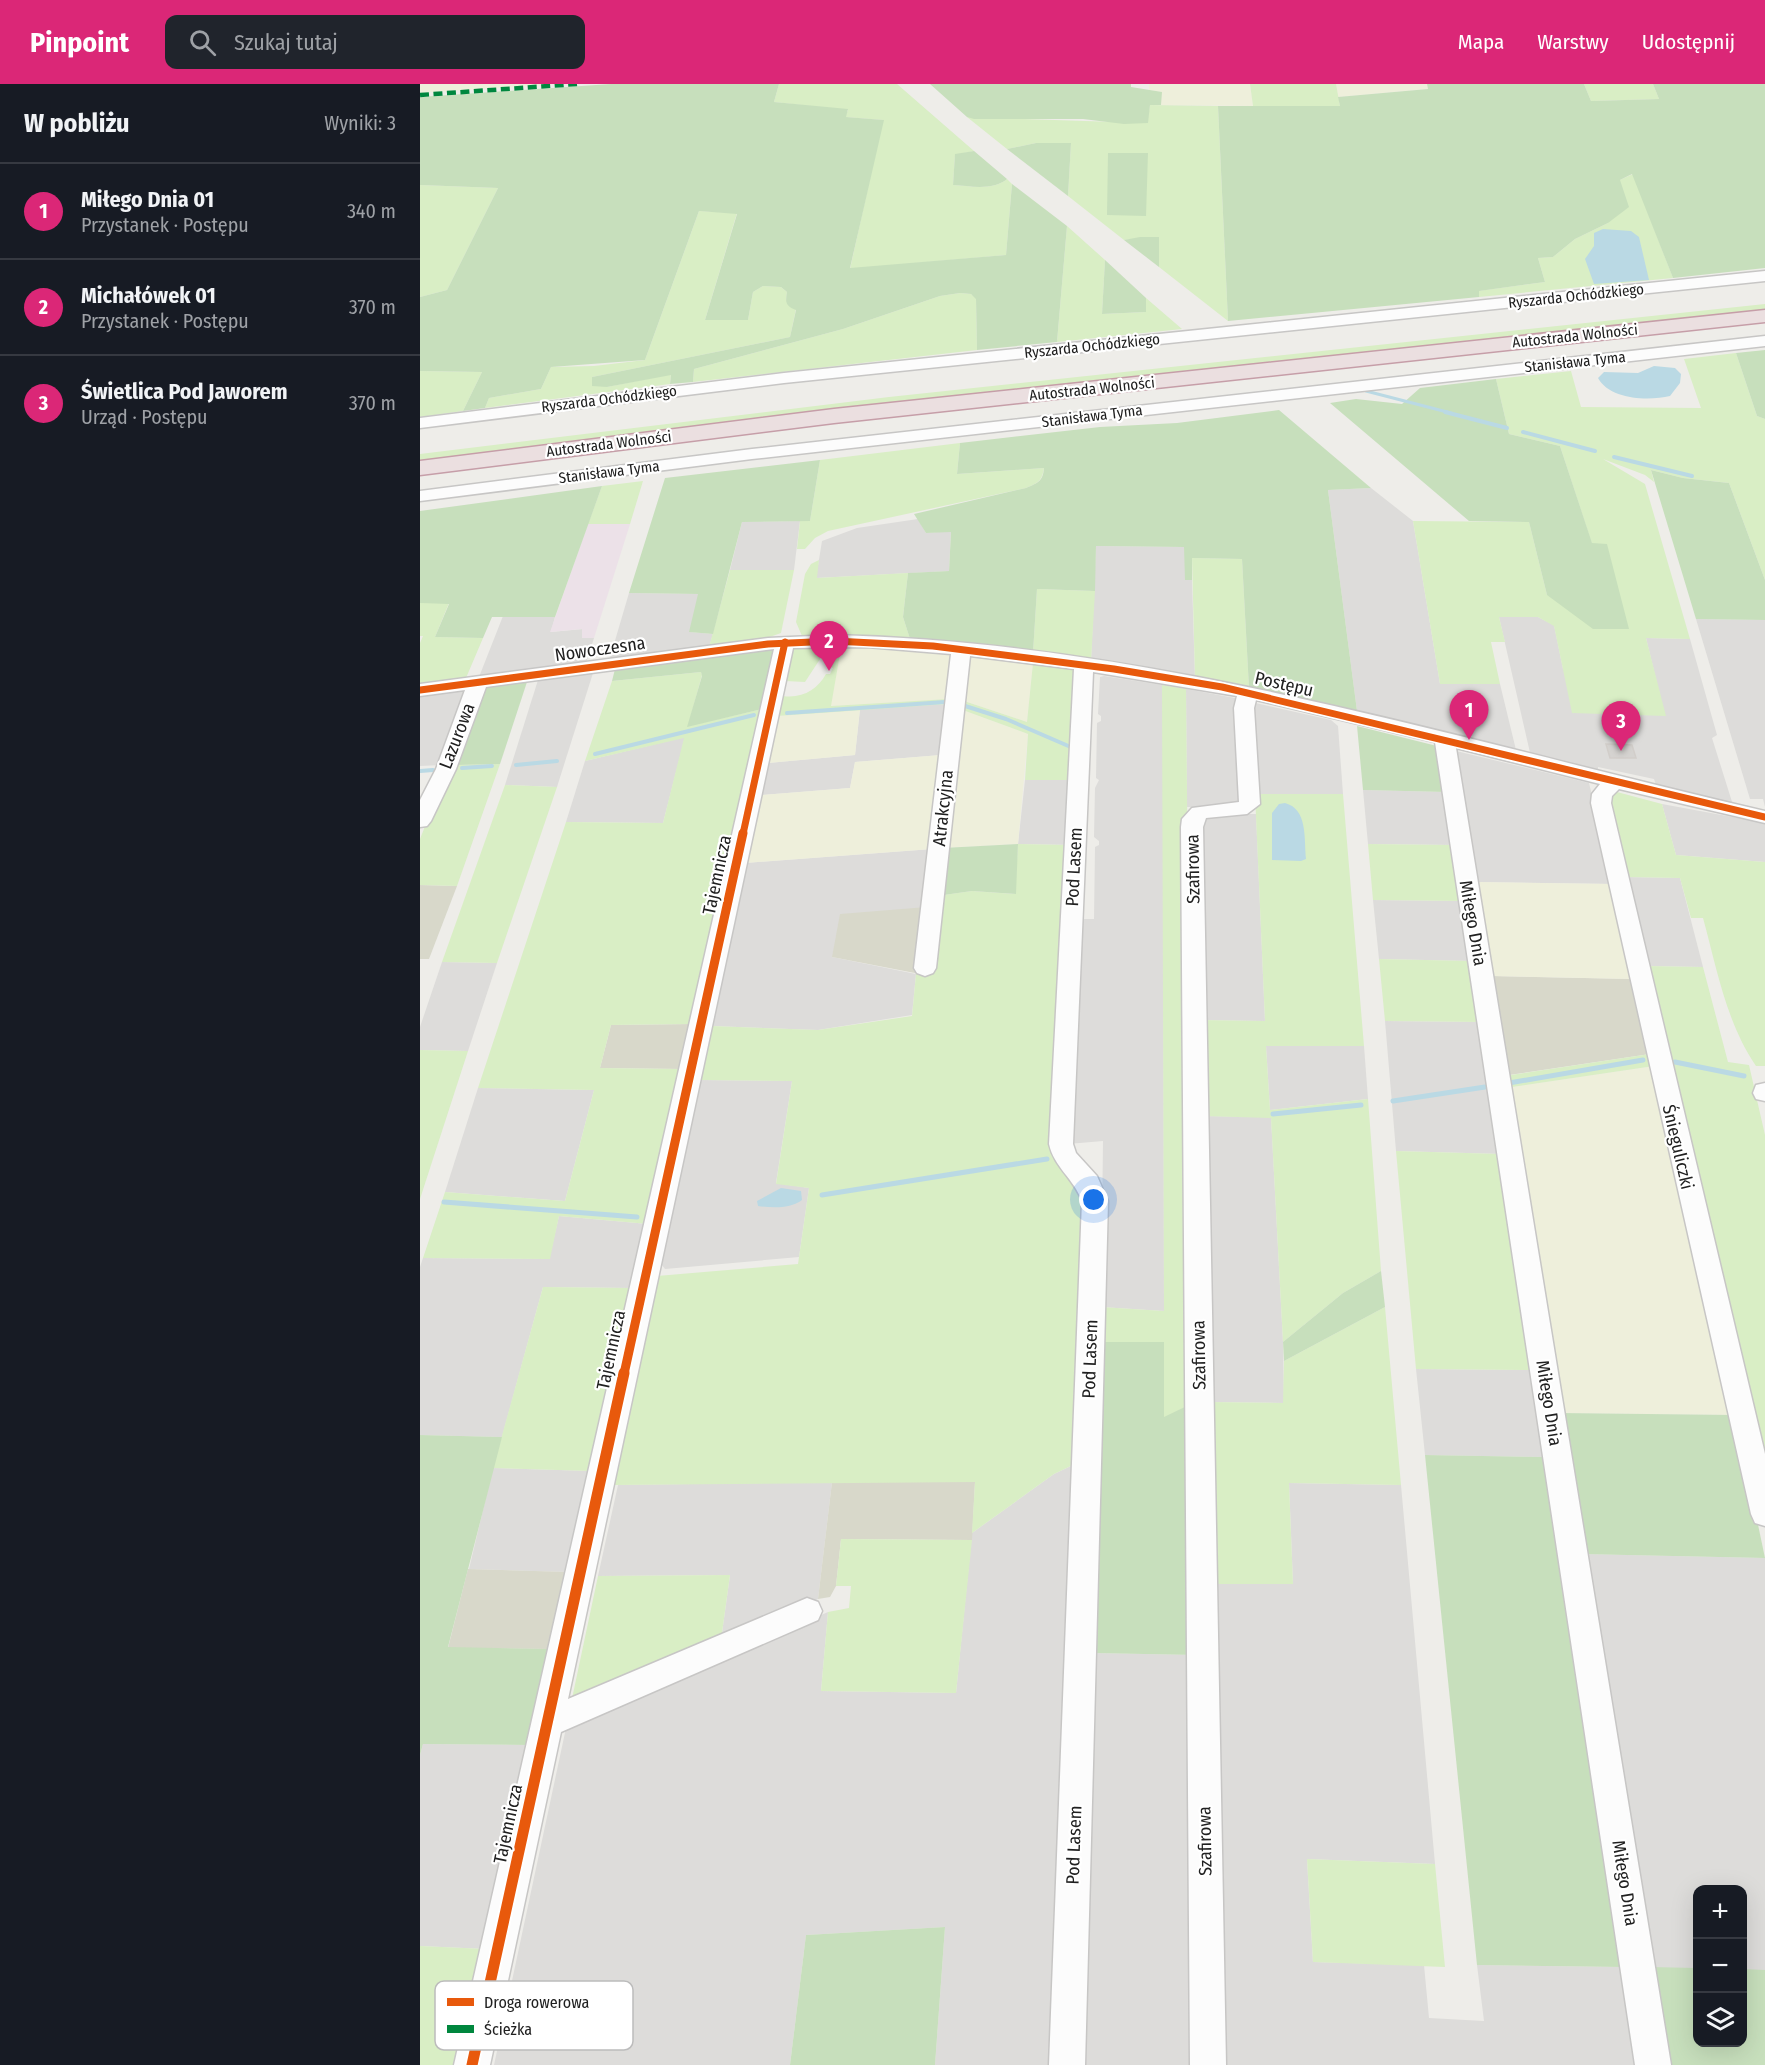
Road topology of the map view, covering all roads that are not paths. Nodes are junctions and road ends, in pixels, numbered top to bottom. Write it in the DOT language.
graph roads {
  1 [pos="1765,276"];
  2 [pos="1765,300"];
  3 [pos="1765,316"];
  4 [pos="1765,341"];
  5 [pos="420,423"];
  6 [pos="420,451"];
  7 [pos="420,468"];
  8 [pos="420,496"];
  9 [pos="785,642"];
  10 [pos="960,649"];
  11 [pos="1084,665"];
  12 [pos="477,682"];
  13 [pos="420,690"];
  14 [pos="1248,692"];
  15 [pos="1445,741"];
  16 [pos="1613,783"];
  17 [pos="1765,817"];
  18 [pos="420,821"];
  19 [pos="925,968"];
  20 [pos="1765,1514"];
  21 [pos="807,1611"];
  22 [pos="547,1723"];
  23 [pos="490,1981"];
  24 [pos="475,2050"];
  25 [pos="472,2065"];
  26 [pos="1067,2065"];
  27 [pos="1208,2065"];
  28 [pos="1653,2065"];
  1 -- 5 [label="street, Ryszarda Ochódzkiego"];
  2 -- 6 [label="highway, Autostrada Wolności"];
  3 -- 7 [label="highway, Autostrada Wolności"];
  4 -- 8 [label="street, Stanisława Tyma"];
  9 -- 10 [label="street, Postępu"];
  9 -- 12 [label="street, Nowoczesna"];
  9 -- 22 [label="street, Tajemnicza"];
  10 -- 11 [label="street, Postępu"];
  10 -- 19 [label="street, Atrakcyjna"];
  11 -- 14 [label="street, Postępu"];
  11 -- 26 [label="street, Pod Lasem"];
  12 -- 13 [label="street, Nowoczesna"];
  12 -- 18 [label="street, Lazurowa"];
  14 -- 15 [label="street, Postępu"];
  14 -- 27 [label="street, Szafirowa"];
  15 -- 16 [label="street, Postępu"];
  15 -- 28 [label="street, Miłego Dnia"];
  16 -- 17 [label="street, Postępu"];
  16 -- 20 [label="street, Śnieguliczki"];
  21 -- 22 [label="street"];
  22 -- 23 [label="street, Tajemnicza"];
  24 -- 25 [label="street, Tajemnicza"];
}
